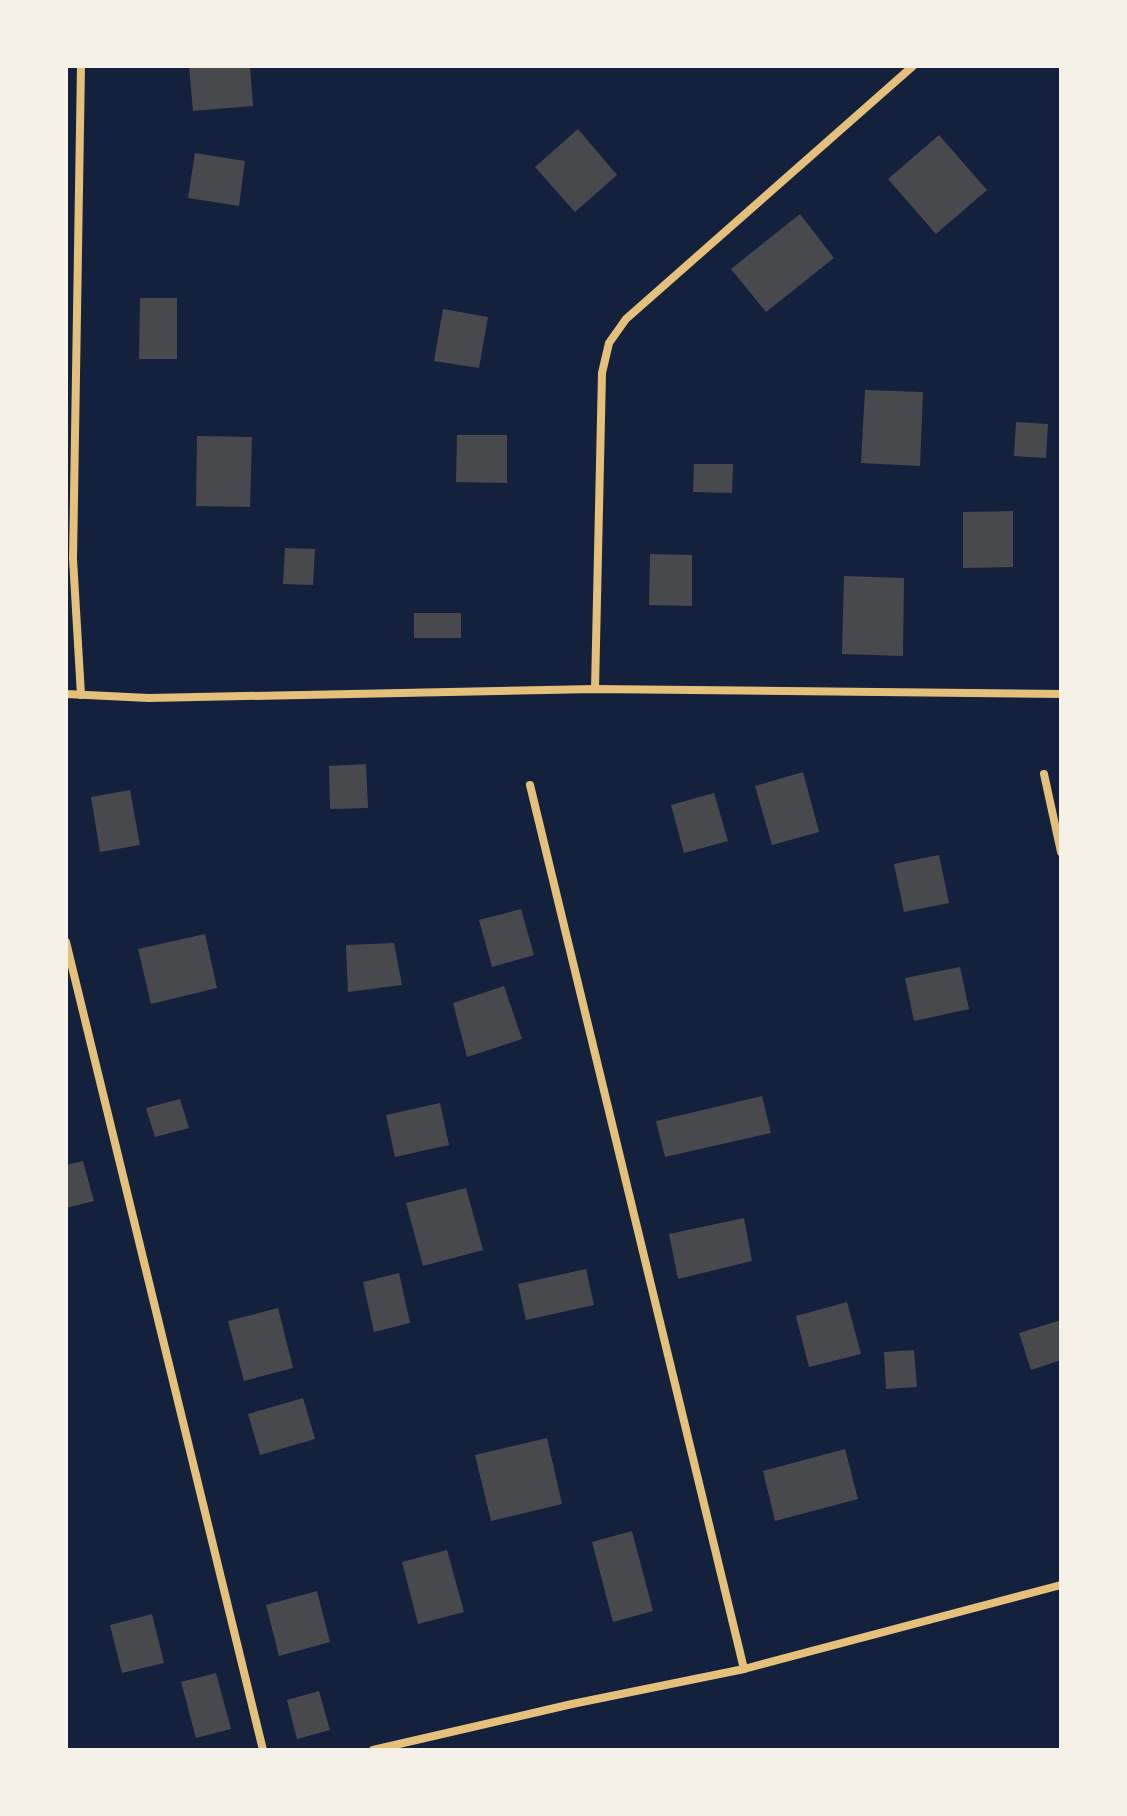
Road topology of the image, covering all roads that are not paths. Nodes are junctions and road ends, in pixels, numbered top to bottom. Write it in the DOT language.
graph roads {
  1 [pos="81,66"];
  2 [pos="913,66"];
  3 [pos="595,689"];
  4 [pos="66,694"];
  5 [pos="1061,694"];
  6 [pos="81,695"];
  7 [pos="1044,774"];
  8 [pos="530,785"];
  9 [pos="1061,852"];
  10 [pos="66,942"];
  11 [pos="1061,1585"];
  12 [pos="744,1669"];
  13 [pos="263,1750"];
  14 [pos="373,1750"];
  1 -- 6 [label="street"];
  2 -- 3 [label="street"];
  3 -- 5 [label="street"];
  3 -- 6 [label="street"];
  4 -- 6 [label="street"];
  7 -- 9 [label="street"];
  8 -- 12 [label="street"];
  10 -- 13 [label="street"];
  11 -- 12 [label="street"];
  12 -- 14 [label="street"];
}
